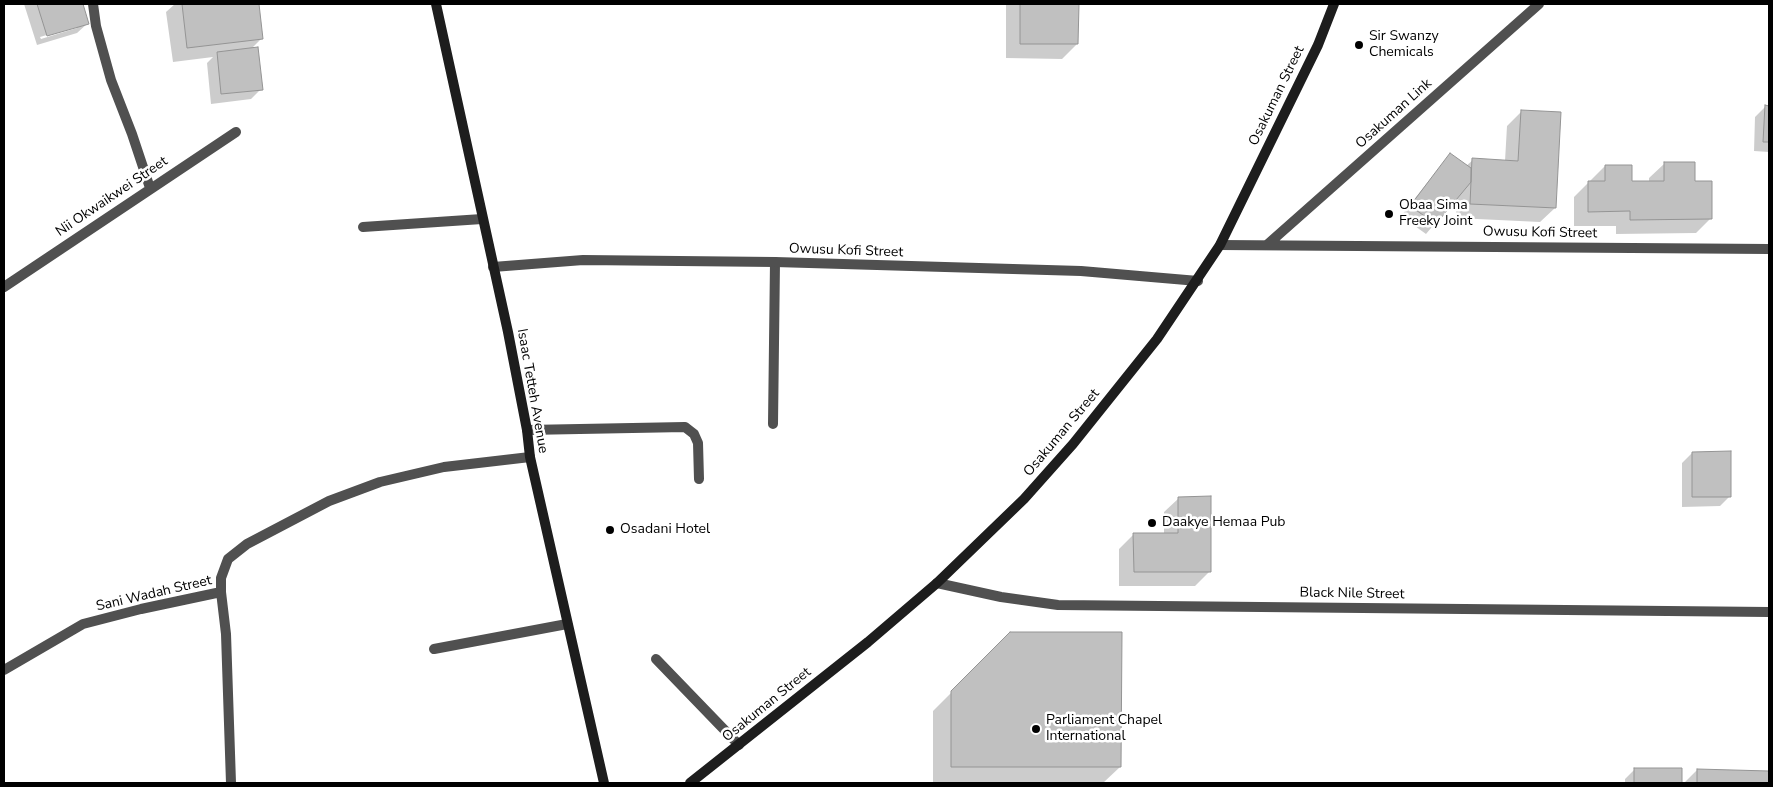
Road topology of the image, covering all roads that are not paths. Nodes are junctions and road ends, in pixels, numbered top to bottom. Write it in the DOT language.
graph roads {
  1 [pos="92,4"];
  2 [pos="436,4"];
  3 [pos="1334,4"];
  4 [pos="1539,4"];
  5 [pos="236,132"];
  6 [pos="150,188"];
  7 [pos="482,219"];
  8 [pos="363,227"];
  9 [pos="1268,244"];
  10 [pos="1220,245"];
  11 [pos="1769,249"];
  12 [pos="775,262"];
  13 [pos="493,267"];
  14 [pos="1198,281"];
  15 [pos="4,287"];
  16 [pos="773,424"];
  17 [pos="527,430"];
  18 [pos="530,457"];
  19 [pos="699,479"];
  20 [pos="937,583"];
  21 [pos="221,592"];
  22 [pos="1769,612"];
  23 [pos="567,624"];
  24 [pos="434,649"];
  25 [pos="656,659"];
  26 [pos="4,670"];
  27 [pos="739,745"];
  28 [pos="231,783"];
  29 [pos="604,783"];
  30 [pos="690,783"];
  1 -- 6 [label="street"];
  2 -- 7 [label="street, Isaac Tetteh Avenue"];
  3 -- 10 [label="street, Osakuman Street"];
  4 -- 9 [label="street, Osakuman Link"];
  5 -- 6 [label="street, Nii Okwaikwei Street"];
  6 -- 15 [label="street, Nii Okwaikwei Street"];
  7 -- 8 [label="street"];
  7 -- 13 [label="street, Isaac Tetteh Avenue"];
  9 -- 10 [label="street, Owusu Kofi Street"];
  9 -- 11 [label="street, Owusu Kofi Street"];
  10 -- 14 [label="street, Osakuman Street"];
  12 -- 13 [label="street, Owusu Kofi Street"];
  12 -- 14 [label="street, Owusu Kofi Street"];
  12 -- 16 [label="street"];
  13 -- 17 [label="street, Isaac Tetteh Avenue"];
  14 -- 20 [label="street, Osakuman Street"];
  17 -- 18 [label="street, Isaac Tetteh Avenue"];
  17 -- 19 [label="street"];
  18 -- 21 [label="street"];
  18 -- 23 [label="street, Isaac Tetteh Avenue"];
  20 -- 22 [label="street, Black Nile Street"];
  20 -- 27 [label="street, Osakuman Street"];
  21 -- 26 [label="street, Sani Wadah Street"];
  21 -- 28 [label="street, Sani Wadah Street"];
  23 -- 24 [label="street"];
  23 -- 29 [label="street, Isaac Tetteh Avenue"];
  25 -- 27 [label="street"];
  27 -- 30 [label="street, Osakuman Street"];
}
